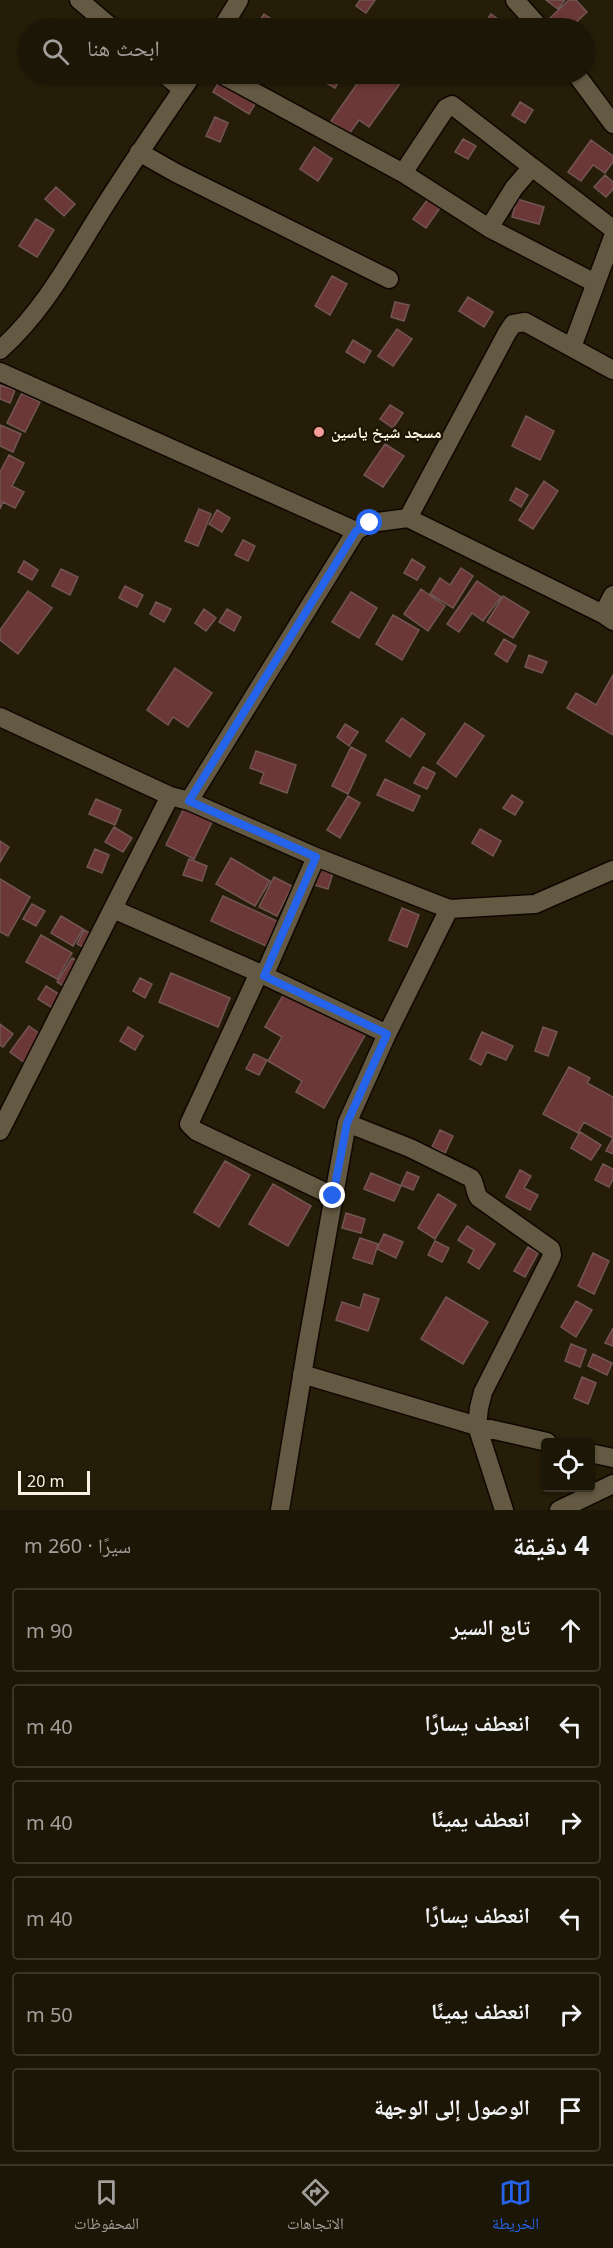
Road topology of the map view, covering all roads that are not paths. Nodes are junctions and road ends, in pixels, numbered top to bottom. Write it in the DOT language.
graph roads {
  1 [pos="79,0"];
  2 [pos="239,0"];
  3 [pos="515,0"];
  4 [pos="100,18"];
  5 [pos="228,18"];
  6 [pos="531,18"];
  7 [pos="176,84"];
  8 [pos="186,84"];
  9 [pos="238,84"];
  10 [pos="583,84"];
  11 [pos="182,89"];
  12 [pos="613,124"];
  13 [pos="139,152"];
  14 [pos="532,167"];
  15 [pos="403,173"];
  16 [pos="489,228"];
  17 [pos="613,229"];
  18 [pos="613,237"];
  19 [pos="389,279"];
  20 [pos="596,283"];
  21 [pos="572,347"];
  22 [pos="0,350"];
  23 [pos="613,370"];
  24 [pos="0,372"];
  25 [pos="408,518"];
  26 [pos="356,531"];
  27 [pos="613,595"];
  28 [pos="608,618"];
  29 [pos="0,717"];
  30 [pos="170,796"];
  31 [pos="189,801"];
  32 [pos="316,857"];
  33 [pos="613,870"];
  34 [pos="113,909"];
  35 [pos="448,909"];
  36 [pos="261,975"];
  37 [pos="387,1034"];
  38 [pos="347,1123"];
  39 [pos="0,1131"];
  40 [pos="333,1196"];
  41 [pos="302,1374"];
  42 [pos="477,1426"];
  43 [pos="541,1442"];
  44 [pos="595,1454"];
  45 [pos="613,1458"];
  46 [pos="613,1484"];
  47 [pos="280,1510"];
  48 [pos="504,1510"];
  49 [pos="560,1510"];
  1 -- 4 [label="street"];
  2 -- 5 [label="street"];
  3 -- 6 [label="street"];
  7 -- 11 [label="street"];
  8 -- 11 [label="street"];
  9 -- 15 [label="street"];
  10 -- 12 [label="street"];
  11 -- 13 [label="street"];
  13 -- 19 [label="street"];
  13 -- 22 [label="street"];
  14 -- 15 [label="street"];
  14 -- 16 [label="street"];
  14 -- 17 [label="street"];
  15 -- 16 [label="street"];
  16 -- 20 [label="street"];
  18 -- 20 [label="street"];
  20 -- 21 [label="street"];
  21 -- 23 [label="street"];
  21 -- 25 [label="street"];
  24 -- 26 [label="street"];
  25 -- 26 [label="street"];
  25 -- 28 [label="street"];
  26 -- 31 [label="street"];
  27 -- 28 [label="street"];
  29 -- 30 [label="street"];
  30 -- 31 [label="street"];
  30 -- 34 [label="street"];
  31 -- 32 [label="street"];
  32 -- 35 [label="street"];
  32 -- 36 [label="street"];
  33 -- 35 [label="street"];
  34 -- 36 [label="street"];
  34 -- 39 [label="street"];
  35 -- 37 [label="street"];
  36 -- 37 [label="street"];
  36 -- 40 [label="street"];
  37 -- 38 [label="street"];
  38 -- 40 [label="street"];
  38 -- 42 [label="street"];
  40 -- 41 [label="street"];
  41 -- 42 [label="street"];
  41 -- 47 [label="street"];
  42 -- 43 [label="street"];
  42 -- 48 [label="street"];
  44 -- 45 [label="street"];
  46 -- 49 [label="street"];
}
